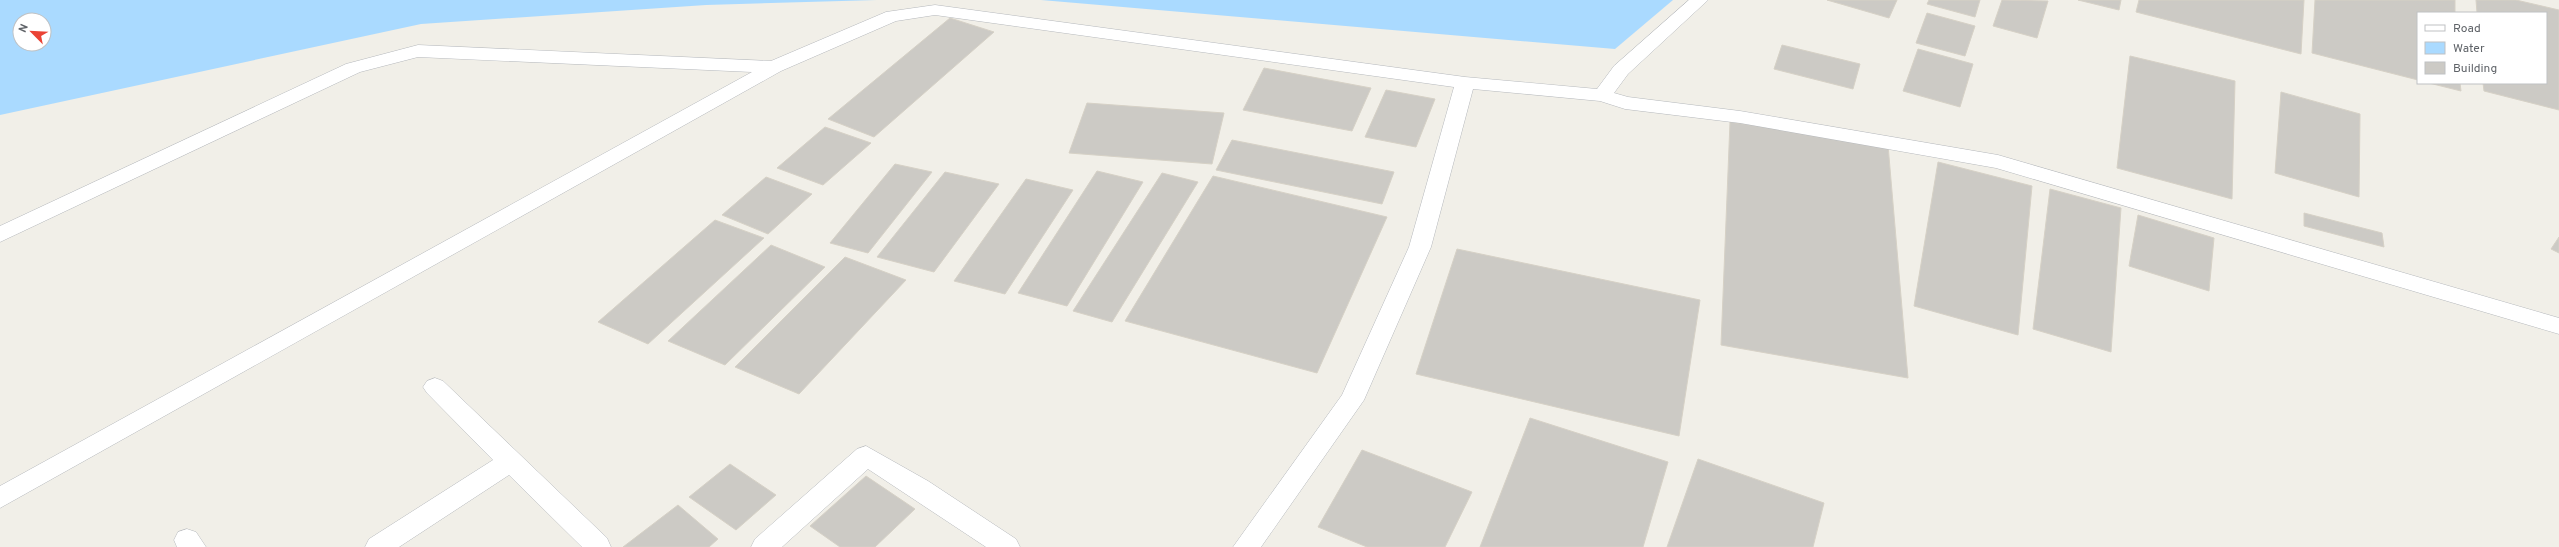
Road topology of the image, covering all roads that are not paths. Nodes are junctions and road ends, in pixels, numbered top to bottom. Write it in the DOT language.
graph roads {
  1 [pos="1699,0"];
  2 [pos="774,67"];
  3 [pos="1465,83"];
  4 [pos="1602,95"];
  5 [pos="0,235"];
  6 [pos="2559,326"];
  7 [pos="435,387"];
  8 [pos="511,461"];
  9 [pos="0,498"];
  10 [pos="991,543"];
  11 [pos="598,546"];
  12 [pos="378,547"];
  13 [pos="764,547"];
  14 [pos="1246,547"];
  1 -- 4 [label="street"];
  2 -- 3 [label="street"];
  2 -- 5 [label="street"];
  2 -- 9 [label="street"];
  3 -- 4 [label="street"];
  3 -- 14 [label="street"];
  4 -- 6 [label="street"];
  7 -- 8 [label="street"];
  8 -- 11 [label="street"];
  8 -- 12 [label="street"];
  10 -- 13 [label="street"];
}
